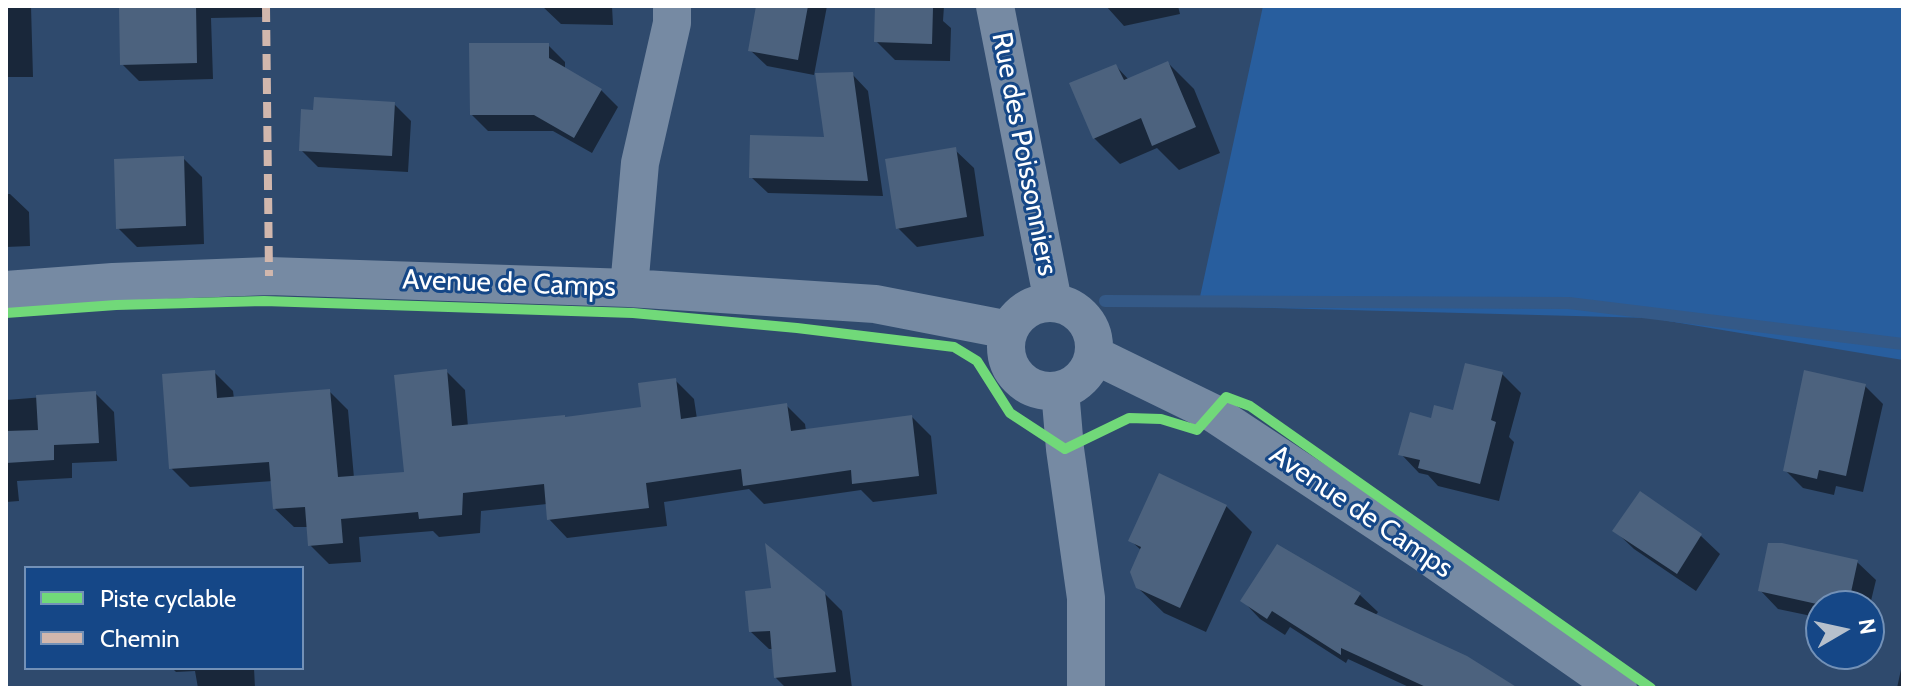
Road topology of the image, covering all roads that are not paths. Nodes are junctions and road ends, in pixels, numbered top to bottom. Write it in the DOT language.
graph roads {
  1 [pos="672,6"];
  2 [pos="995,6"];
  3 [pos="629,288"];
  4 [pos="6,290"];
  5 [pos="1053,302"];
  6 [pos="1009,330"];
  7 [pos="1094,355"];
  8 [pos="1060,390"];
  9 [pos="1086,688"];
  10 [pos="1618,688"];
  1 -- 3 [label="street"];
  2 -- 5 [label="street, Rue des Poissonniers"];
  3 -- 4 [label="street, Avenue de Camps"];
  3 -- 6 [label="street, Avenue de Camps"];
  5 -- 6 [label="street"];
  5 -- 7 [label="street"];
  6 -- 8 [label="street"];
  7 -- 8 [label="street"];
  7 -- 10 [label="street, Avenue de Camps"];
  8 -- 9 [label="street"];
}
